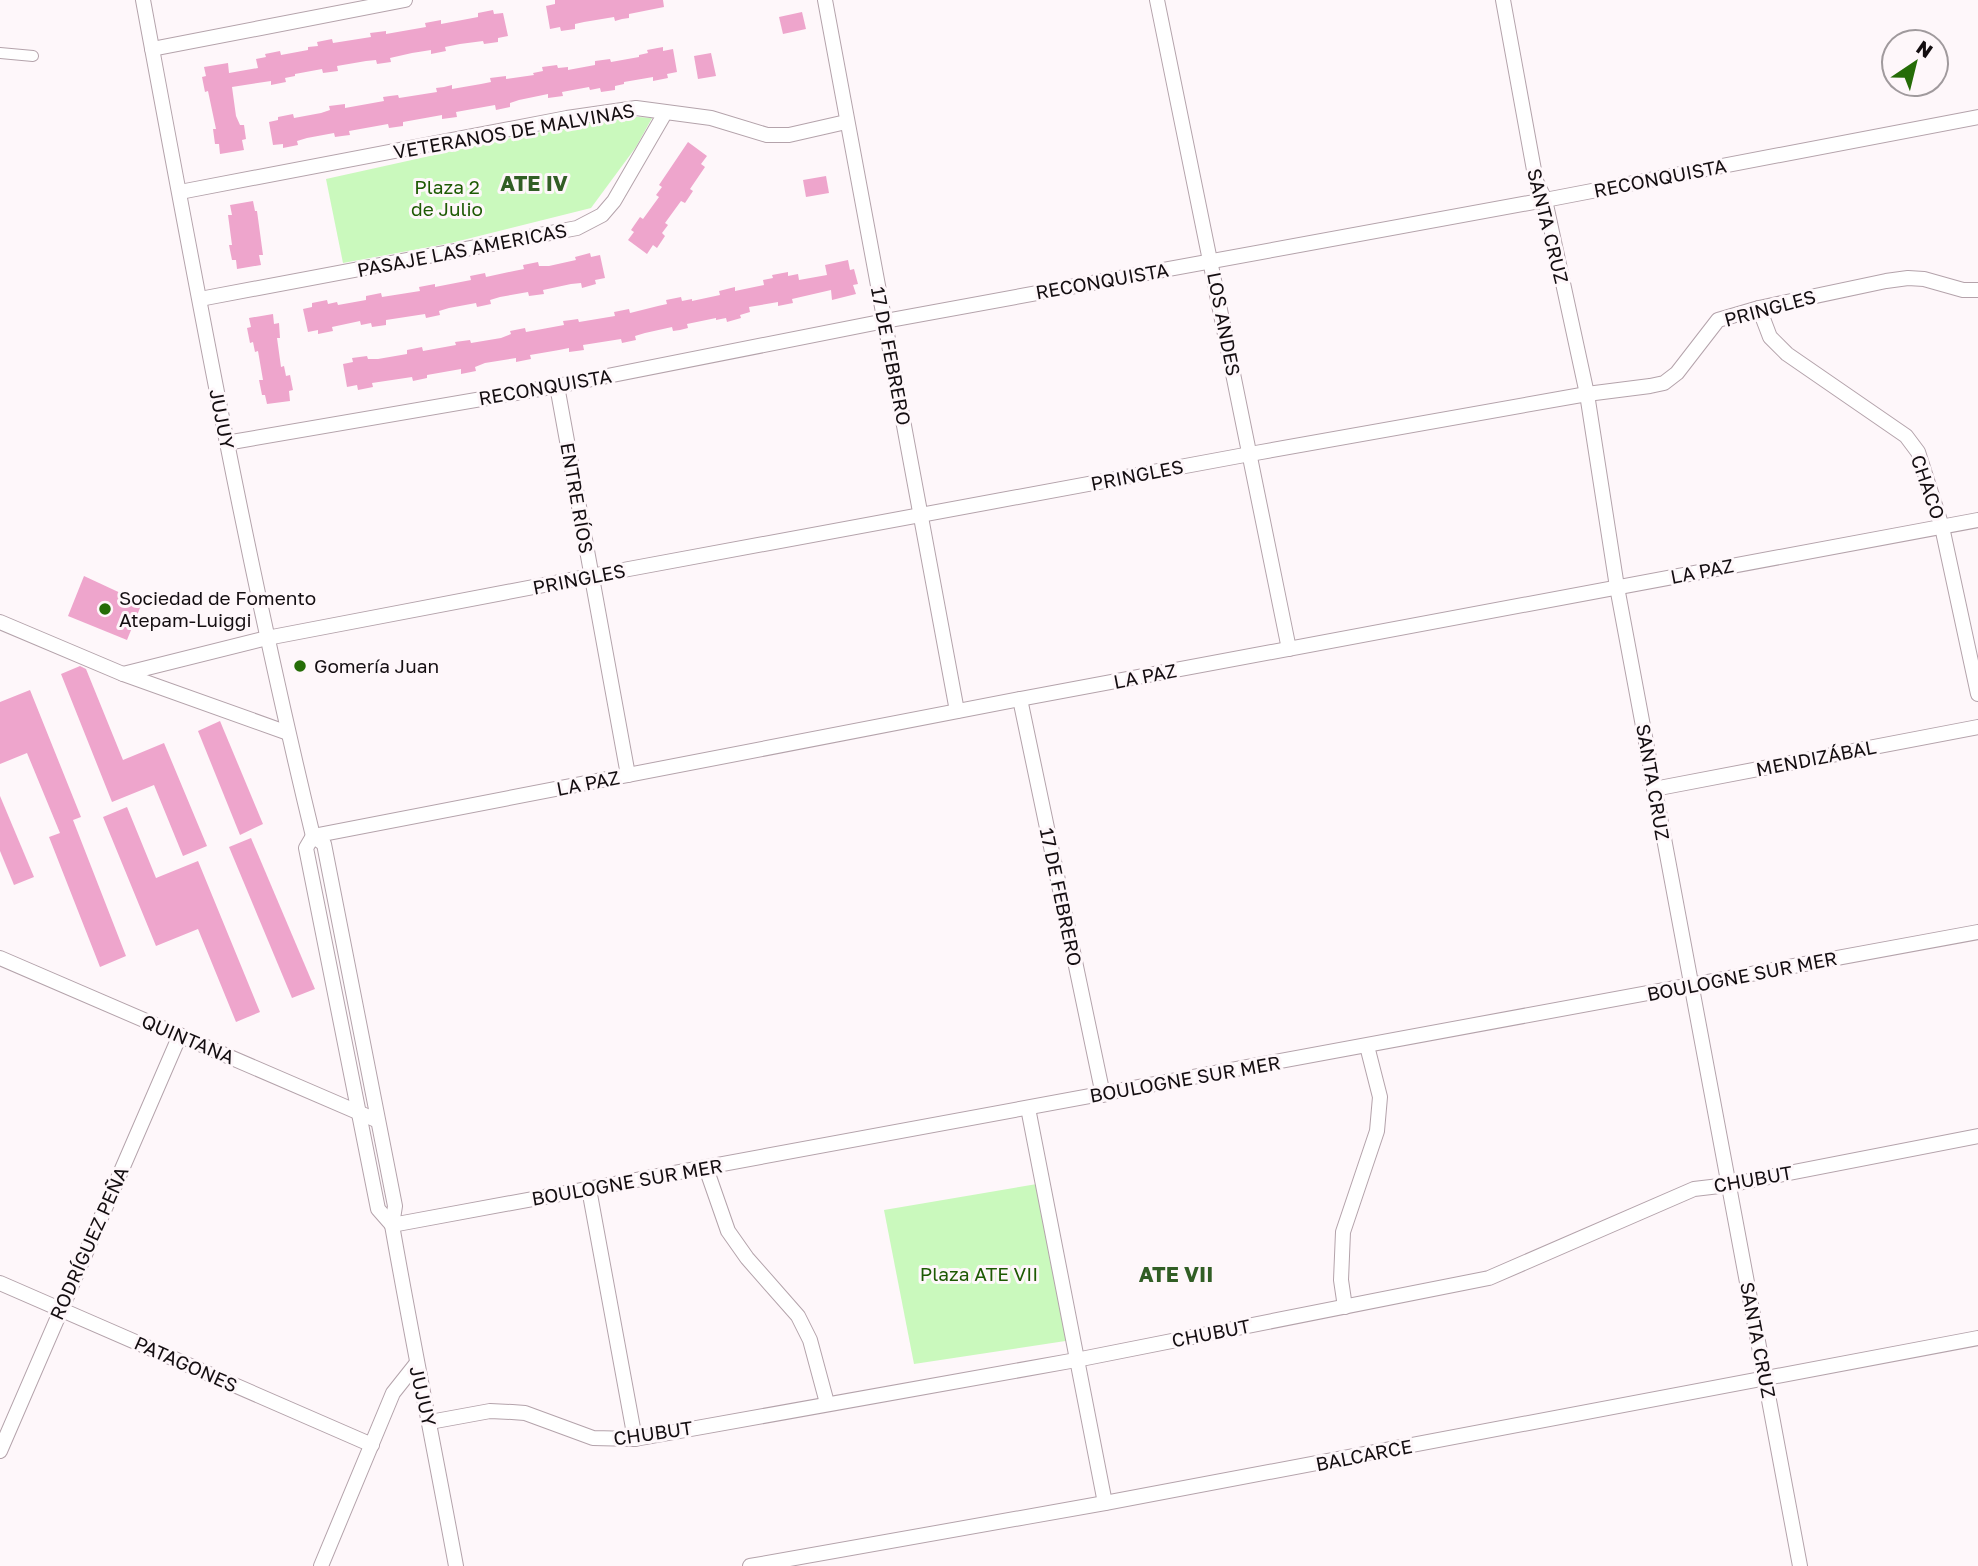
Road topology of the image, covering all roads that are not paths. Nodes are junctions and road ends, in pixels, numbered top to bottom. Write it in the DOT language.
graph roads {
  1 [pos="143,0"];
  2 [pos="405,0"];
  3 [pos="825,0"];
  4 [pos="1157,0"];
  5 [pos="1503,0"];
  6 [pos="152,49"];
  7 [pos="0,53"];
  8 [pos="33,56"];
  9 [pos="665,113"];
  10 [pos="1978,117"];
  11 [pos="846,122"];
  12 [pos="180,192"];
  13 [pos="1545,200"];
  14 [pos="1211,261"];
  15 [pos="1978,290"];
  16 [pos="200,299"];
  17 [pos="1759,308"];
  18 [pos="885,321"];
  19 [pos="557,386"];
  20 [pos="1587,394"];
  21 [pos="226,443"];
  22 [pos="1250,454"];
  23 [pos="921,515"];
  24 [pos="1978,520"];
  25 [pos="1942,527"];
  26 [pos="591,576"];
  27 [pos="1617,587"];
  28 [pos="0,622"];
  29 [pos="267,638"];
  30 [pos="1289,649"];
  31 [pos="123,674"];
  32 [pos="1978,694"];
  33 [pos="1020,699"];
  34 [pos="957,712"];
  35 [pos="1978,727"];
  36 [pos="288,733"];
  37 [pos="628,775"];
  38 [pos="1654,789"];
  39 [pos="313,836"];
  40 [pos="1978,932"];
  41 [pos="0,958"];
  42 [pos="1690,986"];
  43 [pos="180,1035"];
  44 [pos="1367,1046"];
  45 [pos="1103,1095"];
  46 [pos="1028,1108"];
  47 [pos="358,1113"];
  48 [pos="376,1120"];
  49 [pos="1978,1136"];
  50 [pos="706,1168"];
  51 [pos="1728,1185"];
  52 [pos="589,1189"];
  53 [pos="392,1226"];
  54 [pos="0,1283"];
  55 [pos="1345,1307"];
  56 [pos="60,1308"];
  57 [pos="1978,1338"];
  58 [pos="1076,1360"];
  59 [pos="416,1364"];
  60 [pos="1765,1380"];
  61 [pos="827,1403"];
  62 [pos="430,1422"];
  63 [pos="635,1439"];
  64 [pos="372,1445"];
  65 [pos="0,1451"];
  66 [pos="1105,1503"];
  67 [pos="321,1566"];
  68 [pos="456,1566"];
  69 [pos="750,1566"];
  70 [pos="1800,1566"];
  1 -- 6 [label="street, JUJUY"];
  2 -- 6 [label="street"];
  3 -- 11 [label="street, 17 DE FEBRERO"];
  4 -- 14 [label="street, LOS ANDES"];
  5 -- 13 [label="street, SANTA CRUZ"];
  6 -- 12 [label="street, JUJUY"];
  7 -- 8 [label="street"];
  9 -- 11 [label="street, VETERANOS DE MALVINAS"];
  9 -- 12 [label="street, VETERANOS DE MALVINAS"];
  9 -- 16 [label="street, PASAJE LAS AMERICAS"];
  10 -- 13 [label="street, RECONQUISTA"];
  11 -- 18 [label="street, 17 DE FEBRERO"];
  12 -- 16 [label="street, JUJUY"];
  13 -- 14 [label="street, RECONQUISTA"];
  13 -- 20 [label="street, SANTA CRUZ"];
  14 -- 18 [label="street, RECONQUISTA"];
  14 -- 22 [label="street, LOS ANDES"];
  15 -- 17 [label="street, PRINGLES"];
  16 -- 21 [label="street, JUJUY"];
  17 -- 20 [label="street, PRINGLES"];
  17 -- 25 [label="street, CHACO"];
  18 -- 19 [label="street, RECONQUISTA"];
  18 -- 23 [label="street, 17 DE FEBRERO"];
  19 -- 21 [label="street, RECONQUISTA"];
  19 -- 26 [label="street, ENTRE RÍOS"];
  20 -- 22 [label="street, PRINGLES"];
  20 -- 27 [label="street, SANTA CRUZ"];
  21 -- 29 [label="street, JUJUY"];
  22 -- 23 [label="street, PRINGLES"];
  22 -- 30 [label="street, LOS ANDES"];
  23 -- 26 [label="street, PRINGLES"];
  23 -- 34 [label="street, 17 DE FEBRERO"];
  24 -- 25 [label="street, LA PAZ"];
  25 -- 27 [label="street, LA PAZ"];
  25 -- 32 [label="street, CHACO"];
  26 -- 29 [label="street, PRINGLES"];
  26 -- 37 [label="street, ENTRE RÍOS"];
  27 -- 30 [label="street, LA PAZ"];
  27 -- 38 [label="street, SANTA CRUZ"];
  28 -- 31 [label="street"];
  29 -- 31 [label="street, PRINGLES"];
  29 -- 36 [label="street, JUJUY"];
  30 -- 33 [label="street, LA PAZ"];
  31 -- 36 [label="street"];
  33 -- 34 [label="street, LA PAZ"];
  33 -- 45 [label="street, 17 DE FEBRERO"];
  34 -- 37 [label="street, LA PAZ"];
  35 -- 38 [label="street, MENDIZÁBAL"];
  36 -- 39 [label="street, JUJUY"];
  37 -- 39 [label="street, LA PAZ"];
  38 -- 42 [label="street, SANTA CRUZ"];
  39 -- 47 [label="street"];
  39 -- 48 [label="street"];
  40 -- 42 [label="street, BOULOGNE SUR MER"];
  41 -- 43 [label="street, QUINTANA"];
  42 -- 44 [label="street, BOULOGNE SUR MER"];
  42 -- 51 [label="street, SANTA CRUZ"];
  43 -- 47 [label="street, QUINTANA"];
  43 -- 56 [label="street, RODRÍGUEZ PEÑA"];
  44 -- 45 [label="street, BOULOGNE SUR MER"];
  44 -- 55 [label="street"];
  45 -- 46 [label="street, BOULOGNE SUR MER"];
  46 -- 50 [label="street, BOULOGNE SUR MER"];
  46 -- 58 [label="street"];
  47 -- 48 [label="street, QUINTANA"];
  47 -- 53 [label="street"];
  48 -- 53 [label="street"];
  49 -- 51 [label="street, CHUBUT"];
  50 -- 52 [label="street, BOULOGNE SUR MER"];
  50 -- 61 [label="street"];
  51 -- 55 [label="street, CHUBUT"];
  51 -- 60 [label="street, SANTA CRUZ"];
  52 -- 53 [label="street, BOULOGNE SUR MER"];
  52 -- 63 [label="street"];
  53 -- 59 [label="street, JUJUY"];
  54 -- 56 [label="street, PATAGONES"];
  55 -- 58 [label="street, CHUBUT"];
  56 -- 64 [label="street, PATAGONES"];
  56 -- 65 [label="street, RODRÍGUEZ PEÑA"];
  57 -- 60 [label="street, BALCARCE"];
  58 -- 61 [label="street, CHUBUT"];
  58 -- 66 [label="street"];
  59 -- 62 [label="street, JUJUY"];
  59 -- 64 [label="street"];
  60 -- 66 [label="street, BALCARCE"];
  60 -- 70 [label="street, SANTA CRUZ"];
  61 -- 63 [label="street, CHUBUT"];
  62 -- 63 [label="street, CHUBUT"];
  62 -- 68 [label="street, JUJUY"];
  64 -- 67 [label="street"];
  66 -- 69 [label="street, BALCARCE"];
}
